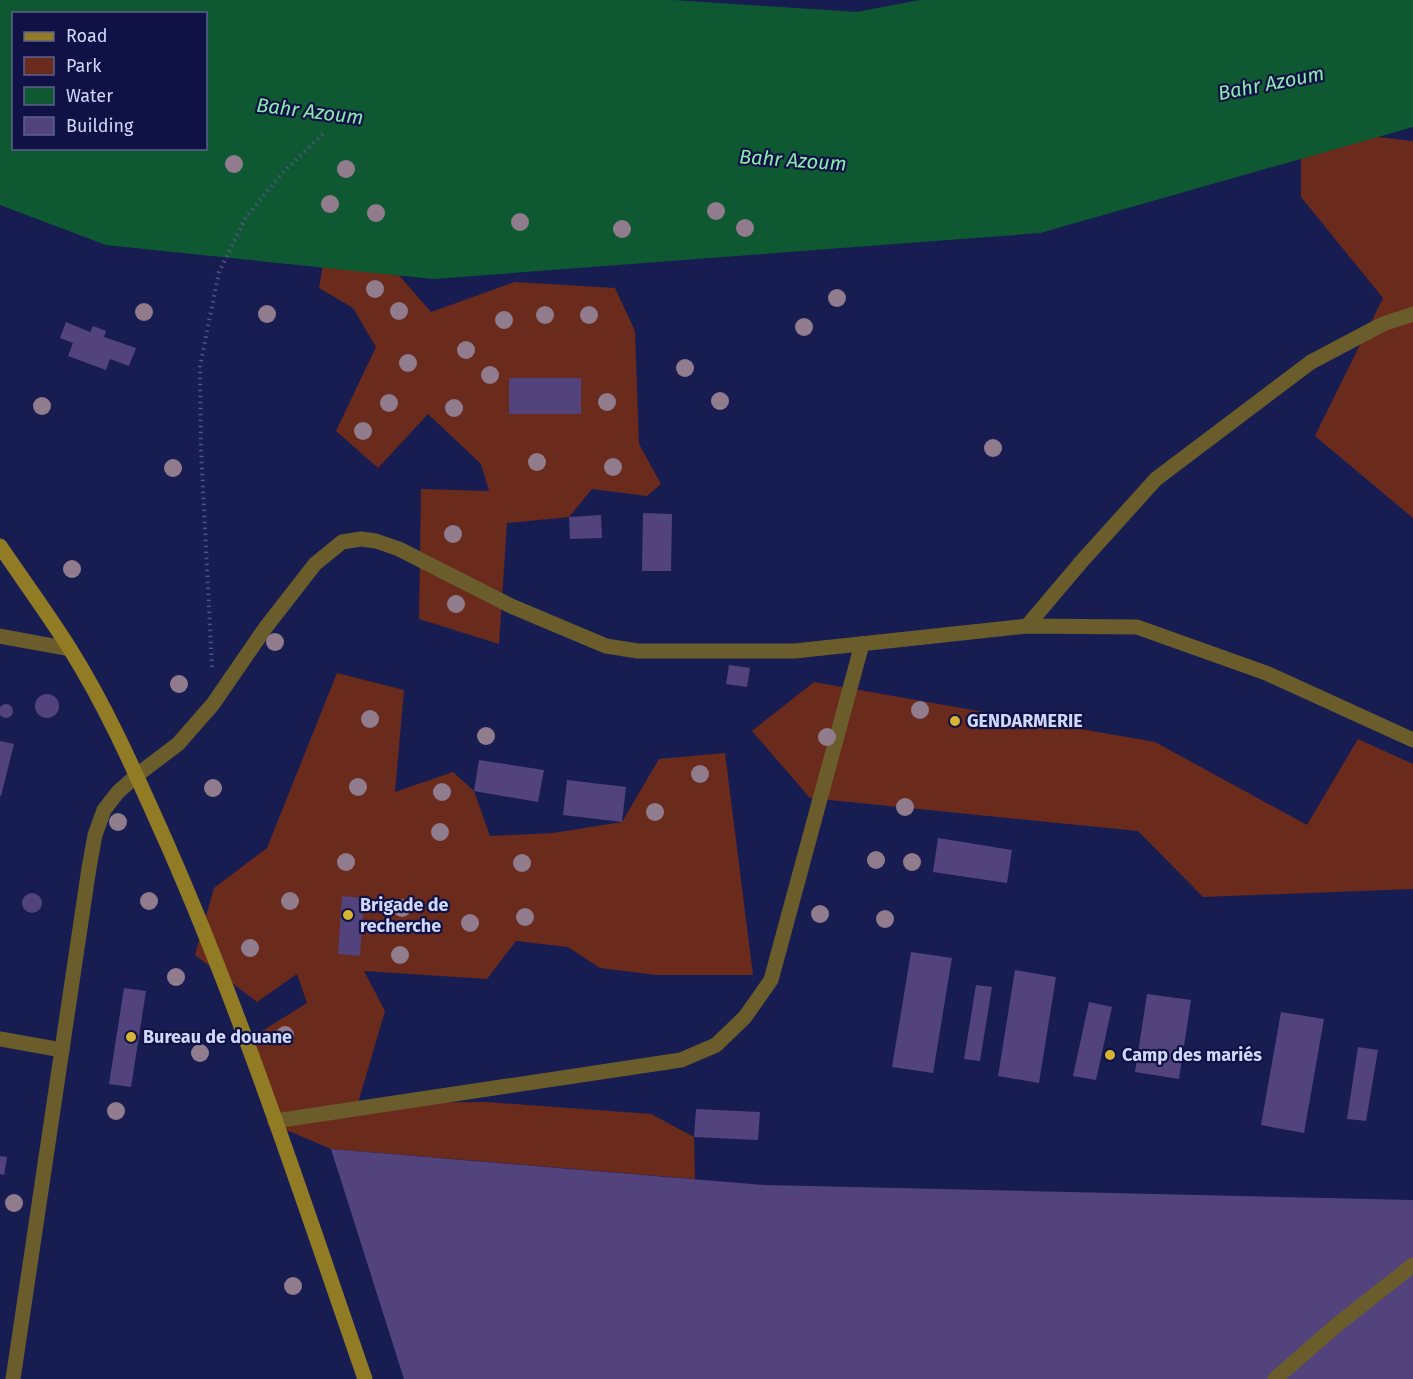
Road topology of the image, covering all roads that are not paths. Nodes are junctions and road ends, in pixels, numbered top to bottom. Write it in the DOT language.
graph roads {
  1 [pos="1413,314"];
  2 [pos="0,546"];
  3 [pos="1027,626"];
  4 [pos="0,636"];
  5 [pos="862,644"];
  6 [pos="70,649"];
  7 [pos="1413,740"];
  8 [pos="136,775"];
  9 [pos="0,1040"];
  10 [pos="62,1050"];
  11 [pos="275,1121"];
  12 [pos="1413,1265"];
  13 [pos="14,1379"];
  14 [pos="365,1379"];
  15 [pos="1275,1379"];
  1 -- 3 [label="street"];
  2 -- 6 [label="main road"];
  3 -- 5 [label="street"];
  3 -- 7 [label="street"];
  4 -- 6 [label="street"];
  5 -- 8 [label="street"];
  5 -- 11 [label="street"];
  6 -- 8 [label="main road"];
  8 -- 10 [label="street"];
  8 -- 11 [label="main road"];
  9 -- 10 [label="street"];
  10 -- 13 [label="street"];
  11 -- 14 [label="main road"];
  12 -- 15 [label="street"];
}
